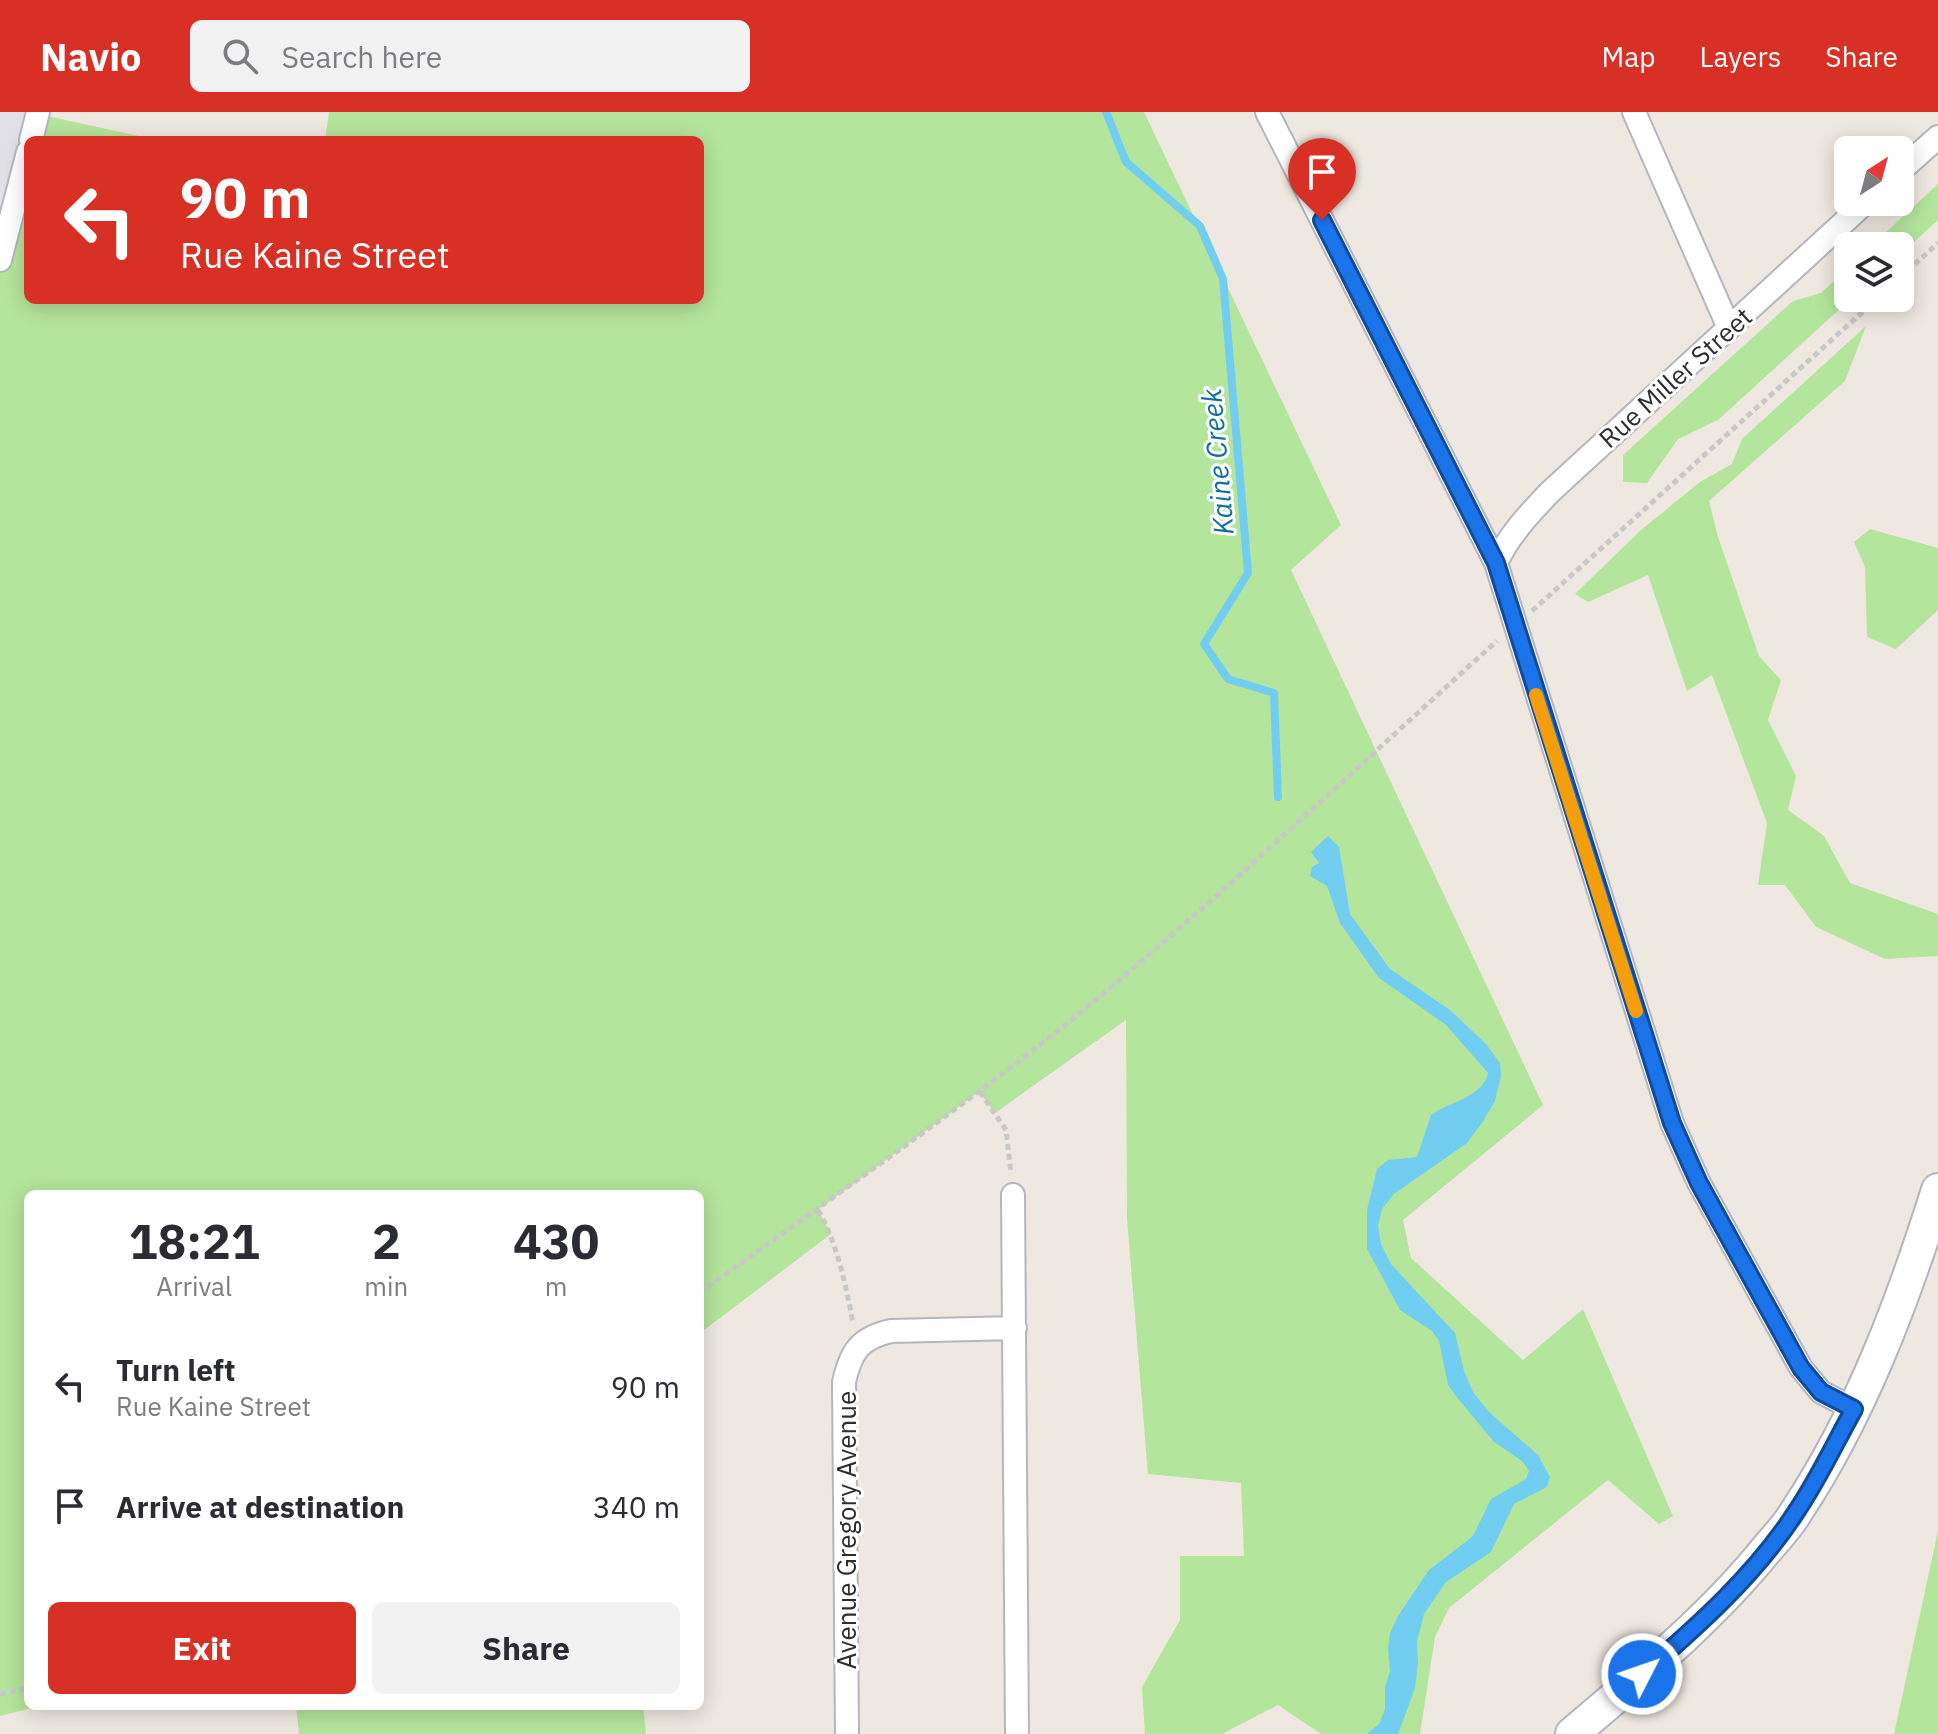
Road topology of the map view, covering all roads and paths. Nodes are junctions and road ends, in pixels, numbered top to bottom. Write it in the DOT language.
graph roads {
  1 [pos="38,112"];
  2 [pos="1267,112"];
  3 [pos="1634,112"];
  4 [pos="32,136"];
  5 [pos="1938,137"];
  6 [pos="1914,158"];
  7 [pos="24,167"];
  8 [pos="1851,216"];
  9 [pos="1938,243"];
  10 [pos="0,260"];
  11 [pos="1914,265"];
  12 [pos="1863,312"];
  13 [pos="1729,328"];
  14 [pos="1496,563"];
  15 [pos="1528,615"];
  16 [pos="1502,637"];
  17 [pos="980,1092"];
  18 [pos="1938,1190"];
  19 [pos="1013,1195"];
  20 [pos="818,1210"];
  21 [pos="704,1290"];
  22 [pos="1015,1328"];
  23 [pos="857,1347"];
  24 [pos="1854,1409"];
  25 [pos="24,1689"];
  26 [pos="0,1694"];
  27 [pos="847,1734"];
  28 [pos="1017,1734"];
  29 [pos="1572,1734"];
  1 -- 4 [label="street"];
  2 -- 14 [label="street"];
  3 -- 13 [label="street"];
  5 -- 6 [label="street"];
  7 -- 10 [label="street"];
  8 -- 13 [label="street, Rue Miller Street"];
  9 -- 11 [label="path"];
  12 -- 15 [label="path"];
  13 -- 14 [label="street, Rue Miller Street"];
  14 -- 24 [label="street"];
  16 -- 17 [label="path"];
  17 -- 19 [label="path"];
  17 -- 20 [label="path"];
  18 -- 24 [label="main road"];
  19 -- 22 [label="street"];
  20 -- 21 [label="path"];
  20 -- 23 [label="path"];
  22 -- 23 [label="street"];
  22 -- 28 [label="street"];
  23 -- 27 [label="street, Avenue Gregory Avenue"];
  24 -- 29 [label="main road"];
  25 -- 26 [label="path"];
}
